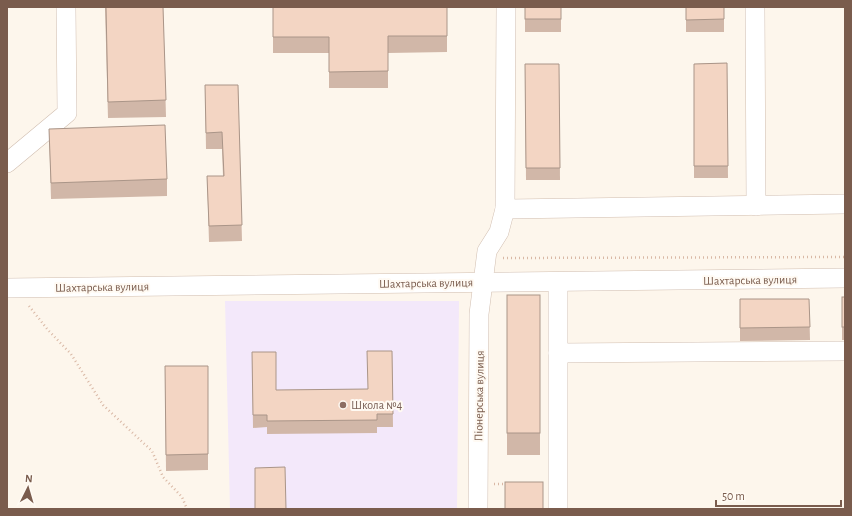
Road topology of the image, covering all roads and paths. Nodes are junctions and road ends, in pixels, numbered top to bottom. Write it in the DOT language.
graph roads {
  1 [pos="66,7"];
  2 [pos="506,7"];
  3 [pos="755,7"];
  4 [pos="7,163"];
  5 [pos="845,204"];
  6 [pos="756,206"];
  7 [pos="505,209"];
  8 [pos="845,257"];
  9 [pos="486,258"];
  10 [pos="845,278"];
  11 [pos="558,282"];
  12 [pos="483,283"];
  13 [pos="7,288"];
  14 [pos="26,302"];
  15 [pos="845,351"];
  16 [pos="558,353"];
  17 [pos="494,484"];
  18 [pos="510,484"];
  19 [pos="187,509"];
  20 [pos="478,509"];
  21 [pos="558,509"];
  1 -- 4 [label="street"];
  2 -- 7 [label="street, Піонерська вулиця"];
  3 -- 6 [label="street"];
  5 -- 6 [label="street"];
  6 -- 7 [label="street"];
  7 -- 9 [label="street, Піонерська вулиця"];
  8 -- 9 [label="path"];
  9 -- 12 [label="street, Піонерська вулиця"];
  10 -- 11 [label="street, Шахтарська вулиця"];
  11 -- 12 [label="street, Шахтарська вулиця"];
  11 -- 16 [label="street"];
  12 -- 13 [label="street, Шахтарська вулиця"];
  12 -- 20 [label="street, Піонерська вулиця"];
  14 -- 19 [label="path"];
  15 -- 16 [label="street"];
  16 -- 21 [label="street"];
  17 -- 18 [label="path"];
}
